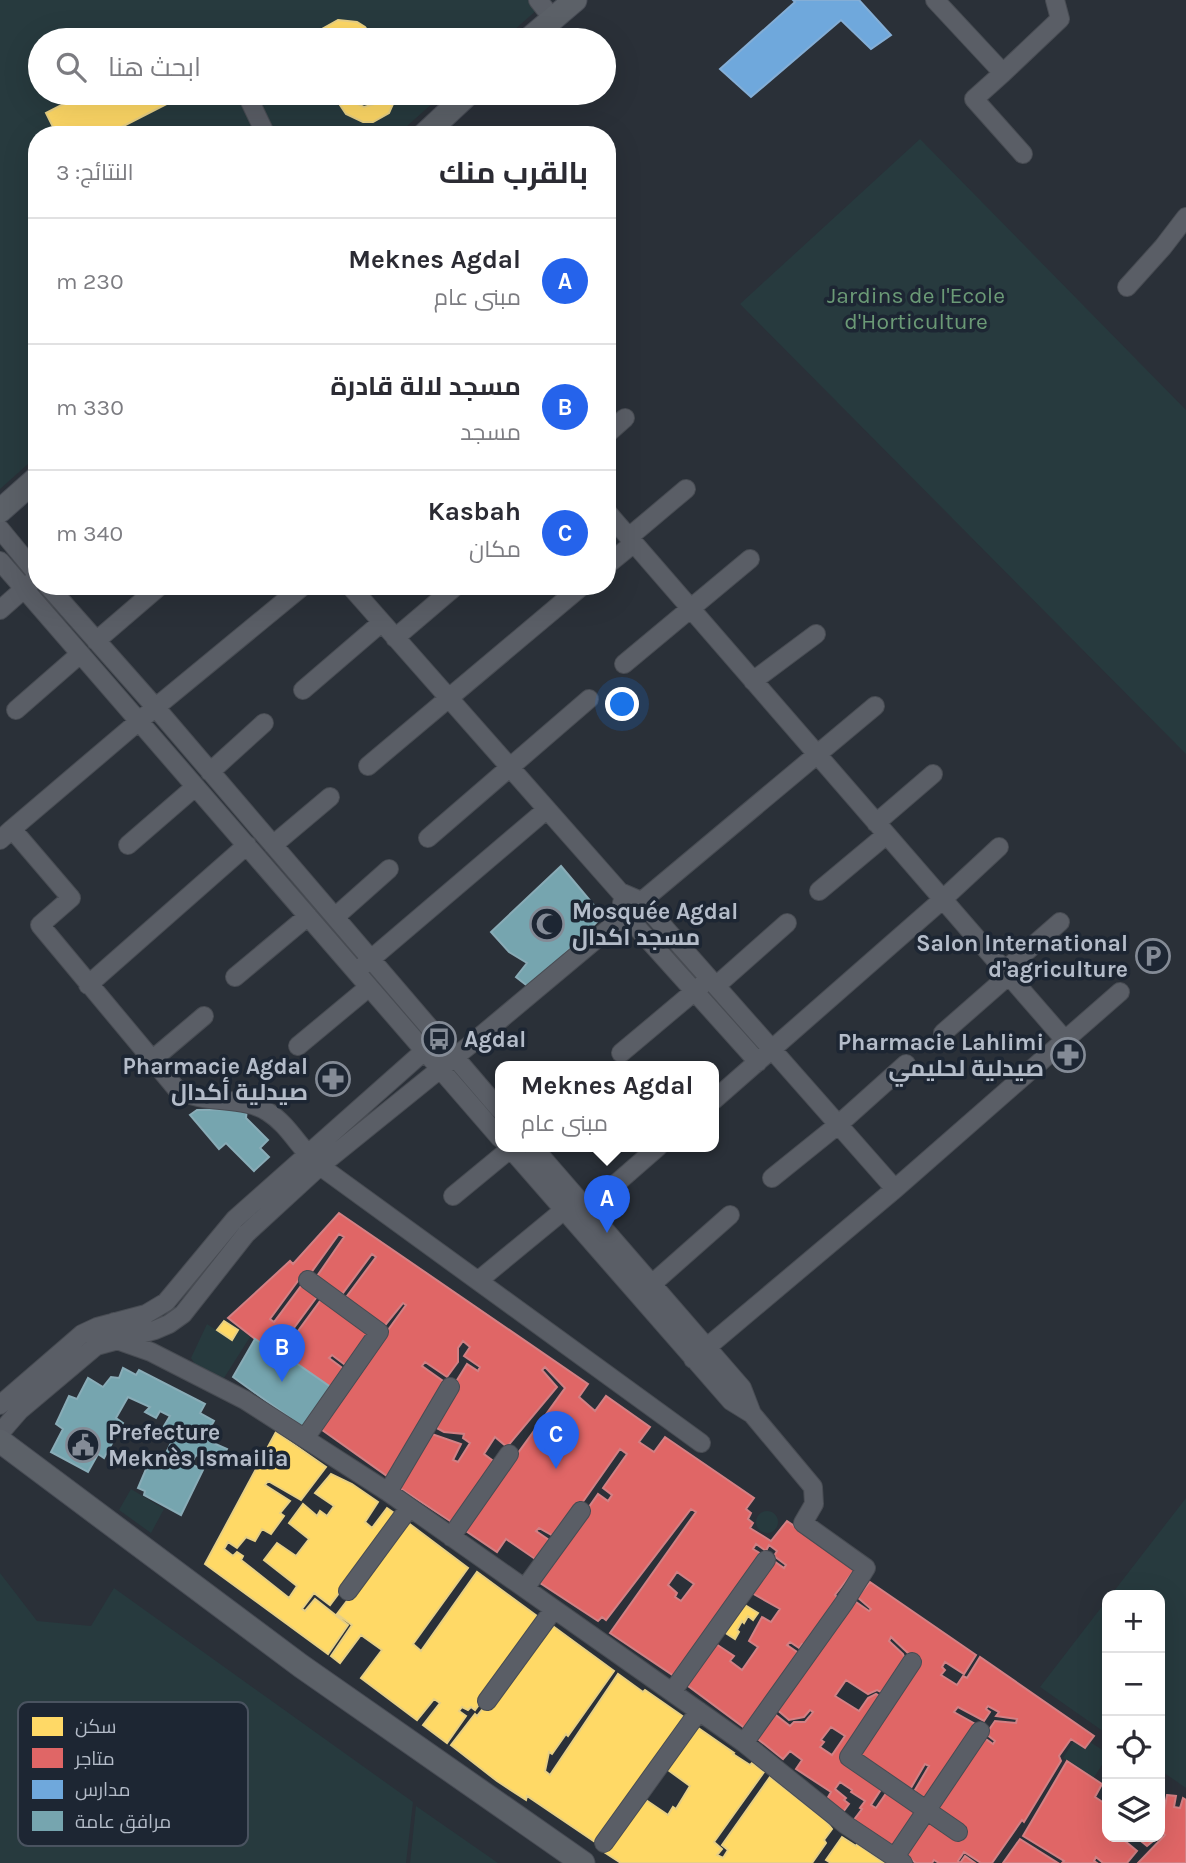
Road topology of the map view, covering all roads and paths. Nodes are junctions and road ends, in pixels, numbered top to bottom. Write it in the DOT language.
graph roads {
  1 [pos="538,0"];
  2 [pos="575,0"];
  3 [pos="935,0"];
  4 [pos="1055,0"];
  5 [pos="553,19"];
  6 [pos="542,28"];
  7 [pos="1003,73"];
  8 [pos="252,105"];
  9 [pos="456,105"];
  10 [pos="262,126"];
  11 [pos="434,126"];
  12 [pos="1023,153"];
  13 [pos="1186,217"];
  14 [pos="1127,287"];
  15 [pos="625,418"];
  16 [pos="616,426"];
  17 [pos="28,486"];
  18 [pos="686,489"];
  19 [pos="0,510"];
  20 [pos="616,522"];
  21 [pos="0,529"];
  22 [pos="631,540"];
  23 [pos="616,556"];
  24 [pos="750,559"];
  25 [pos="0,561"];
  26 [pos="28,572"];
  27 [pos="28,577"];
  28 [pos="28,585"];
  29 [pos="42,595"];
  30 [pos="56,595"];
  31 [pos="150,595"];
  32 [pos="292,595"];
  33 [pos="358,595"];
  34 [pos="445,595"];
  35 [pos="572,595"];
  36 [pos="690,609"];
  37 [pos="0,610"];
  38 [pos="381,623"];
  39 [pos="816,634"];
  40 [pos="395,638"];
  41 [pos="96,641"];
  42 [pos="79,655"];
  43 [pos="624,663"];
  44 [pos="753,681"];
  45 [pos="303,690"];
  46 [pos="589,699"];
  47 [pos="449,700"];
  48 [pos="876,706"];
  49 [pos="156,708"];
  50 [pos="16,710"];
  51 [pos="139,721"];
  52 [pos="264,723"];
  53 [pos="817,754"];
  54 [pos="368,766"];
  55 [pos="510,769"];
  56 [pos="210,772"];
  57 [pos="933,774"];
  58 [pos="195,787"];
  59 [pos="330,797"];
  60 [pos="546,810"];
  61 [pos="881,829"];
  62 [pos="6,835"];
  63 [pos="428,838"];
  64 [pos="128,845"];
  65 [pos="247,845"];
  66 [pos="273,845"];
  67 [pos="999,847"];
  68 [pos="389,869"];
  69 [pos="819,891"];
  70 [pos="620,892"];
  71 [pos="942,900"];
  72 [pos="641,901"];
  73 [pos="625,914"];
  74 [pos="308,916"];
  75 [pos="335,917"];
  76 [pos="1060,922"];
  77 [pos="787,923"];
  78 [pos="371,958"];
  79 [pos="356,972"];
  80 [pos="1006,973"];
  81 [pos="235,977"];
  82 [pos="713,982"];
  83 [pos="88,985"];
  84 [pos="369,987"];
  85 [pos="693,992"];
  86 [pos="1120,992"];
  87 [pos="204,1016"];
  88 [pos="943,1033"];
  89 [pos="439,1039"];
  90 [pos="1064,1039"];
  91 [pos="298,1046"];
  92 [pos="773,1048"];
  93 [pos="424,1051"];
  94 [pos="621,1053"];
  95 [pos="453,1056"];
  96 [pos="152,1059"];
  97 [pos="758,1062"];
  98 [pos="906,1064"];
  99 [pos="439,1068"];
  100 [pos="719,1096"];
  101 [pos="495,1104"];
  102 [pos="839,1124"];
  103 [pos="495,1132"];
  104 [pos="499,1152"];
  105 [pos="513,1152"];
  106 [pos="536,1152"];
  107 [pos="652,1152"];
  108 [pos="314,1161"];
  109 [pos="772,1178"];
  110 [pos="895,1189"];
  111 [pos="453,1196"];
  112 [pos="575,1213"];
  113 [pos="730,1215"];
  114 [pos="308,1280"];
  115 [pos="479,1280"];
  116 [pos="652,1284"];
  117 [pos="116,1328"];
  118 [pos="136,1335"];
  119 [pos="708,1347"];
  120 [pos="151,1352"];
  121 [pos="693,1359"];
  122 [pos="450,1387"];
  123 [pos="0,1405"];
  124 [pos="752,1414"];
  125 [pos="0,1433"];
  126 [pos="305,1438"];
  127 [pos="0,1441"];
  128 [pos="701,1443"];
  129 [pos="509,1454"];
  130 [pos="0,1459"];
  131 [pos="388,1492"];
  132 [pos="410,1508"];
  133 [pos="580,1511"];
  134 [pos="452,1537"];
  135 [pos="766,1560"];
  136 [pos="524,1588"];
  137 [pos="348,1591"];
  138 [pos="554,1609"];
  139 [pos="912,1662"];
  140 [pos="672,1692"];
  141 [pos="487,1701"];
  142 [pos="699,1711"];
  143 [pos="981,1731"];
  144 [pos="744,1742"];
  145 [pos="927,1810"];
  146 [pos="958,1832"];
  147 [pos="604,1843"];
  148 [pos="899,1860"];
  149 [pos="557,1863"];
  150 [pos="583,1863"];
  1 -- 5 [label="street"];
  2 -- 5 [label="main road"];
  3 -- 7 [label="street"];
  4 -- 7 [label="street"];
  5 -- 6 [label="main road"];
  7 -- 12 [label="street"];
  8 -- 10 [label="street"];
  9 -- 11 [label="main road"];
  13 -- 14 [label="street"];
  15 -- 16 [label="street"];
  17 -- 19 [label="main road"];
  18 -- 22 [label="street"];
  20 -- 22 [label="street"];
  21 -- 26 [label="street"];
  22 -- 23 [label="street"];
  22 -- 36 [label="street"];
  24 -- 36 [label="street"];
  25 -- 27 [label="street"];
  28 -- 37 [label="street"];
  29 -- 42 [label="street"];
  30 -- 41 [label="street"];
  31 -- 41 [label="street"];
  32 -- 49 [label="street"];
  33 -- 38 [label="street"];
  34 -- 40 [label="street"];
  35 -- 47 [label="street"];
  36 -- 43 [label="street"];
  36 -- 44 [label="street"];
  38 -- 40 [label="street"];
  38 -- 45 [label="street"];
  39 -- 44 [label="street"];
  40 -- 47 [label="street"];
  41 -- 49 [label="street"];
  42 -- 50 [label="street"];
  42 -- 51 [label="street"];
  44 -- 53 [label="street"];
  46 -- 55 [label="street"];
  47 -- 54 [label="street"];
  47 -- 55 [label="street"];
  48 -- 53 [label="street"];
  49 -- 51 [label="street"];
  49 -- 56 [label="street"];
  51 -- 58 [label="street"];
  51 -- 62 [label="street"];
  52 -- 56 [label="street"];
  53 -- 61 [label="street"];
  53 -- 72 [label="street"];
  55 -- 60 [label="street"];
  55 -- 63 [label="street"];
  56 -- 66 [label="street"];
  57 -- 61 [label="street"];
  58 -- 64 [label="street"];
  58 -- 65 [label="street"];
  59 -- 66 [label="street"];
  60 -- 70 [label="street"];
  60 -- 78 [label="street"];
  61 -- 69 [label="street"];
  61 -- 71 [label="street"];
  62 -- 83 [label="street"];
  65 -- 74 [label="street"];
  65 -- 83 [label="street"];
  66 -- 75 [label="street"];
  67 -- 71 [label="street"];
  68 -- 75 [label="street"];
  70 -- 72 [label="street"];
  70 -- 73 [label="street"];
  71 -- 80 [label="street"];
  71 -- 92 [label="street"];
  72 -- 73 [label="street"];
  72 -- 82 [label="street"];
  73 -- 85 [label="street"];
  73 -- 95 [label="street"];
  74 -- 79 [label="street"];
  74 -- 81 [label="street"];
  75 -- 78 [label="street"];
  76 -- 80 [label="street"];
  77 -- 82 [label="street"];
  78 -- 79 [label="street"];
  78 -- 89 [label="street"];
  79 -- 84 [label="street"];
  80 -- 88 [label="street"];
  80 -- 90 [label="street"];
  82 -- 85 [label="street"];
  82 -- 92 [label="street"];
  83 -- 96 [label="street"];
  84 -- 91 [label="street"];
  84 -- 93 [label="street"];
  85 -- 94 [label="street"];
  85 -- 97 [label="street"];
  86 -- 90 [label="street"];
  87 -- 96 [label="street"];
  89 -- 93 [label="street"];
  89 -- 95 [label="street"];
  90 -- 110 [label="street"];
  92 -- 97 [label="street"];
  92 -- 102 [label="street"];
  93 -- 99 [label="street"];
  93 -- 108 [label="street"];
  95 -- 99 [label="street"];
  95 -- 101 [label="street"];
  96 -- 108 [label="street"];
  97 -- 100 [label="street"];
  98 -- 102 [label="street"];
  99 -- 103 [label="street"];
  99 -- 108 [label="street"];
  102 -- 109 [label="street"];
  102 -- 110 [label="street"];
  104 -- 111 [label="street"];
  105 -- 112 [label="street"];
  106 -- 112 [label="street"];
  107 -- 112 [label="street"];
  108 -- 115 [label="street"];
  108 -- 117 [label="street"];
  108 -- 118 [label="street"];
  110 -- 119 [label="street"];
  112 -- 115 [label="street"];
  112 -- 116 [label="street"];
  112 -- 121 [label="street"];
  113 -- 116 [label="street"];
  114 -- 126 [label="street"];
  115 -- 128 [label="street"];
  116 -- 119 [label="street"];
  117 -- 118 [label="street"];
  117 -- 120 [label="street"];
  117 -- 123 [label="street"];
  117 -- 125 [label="street"];
  118 -- 120 [label="street"];
  119 -- 121 [label="street"];
  119 -- 124 [label="street"];
  120 -- 126 [label="street"];
  121 -- 124 [label="street"];
  122 -- 131 [label="street"];
  124 -- 144 [label="street"];
  126 -- 131 [label="street"];
  127 -- 150 [label="main road"];
  129 -- 134 [label="street"];
  130 -- 149 [label="main road"];
  131 -- 132 [label="street"];
  132 -- 134 [label="street"];
  132 -- 137 [label="street"];
  133 -- 136 [label="street"];
  134 -- 136 [label="street"];
  135 -- 140 [label="street"];
  136 -- 138 [label="street"];
  138 -- 140 [label="street"];
  138 -- 141 [label="street"];
  139 -- 145 [label="street"];
  140 -- 142 [label="street"];
  142 -- 144 [label="street"];
  142 -- 147 [label="street"];
  143 -- 145 [label="street"];
  144 -- 148 [label="street"];
  145 -- 146 [label="street"];
  145 -- 148 [label="street"];
}
